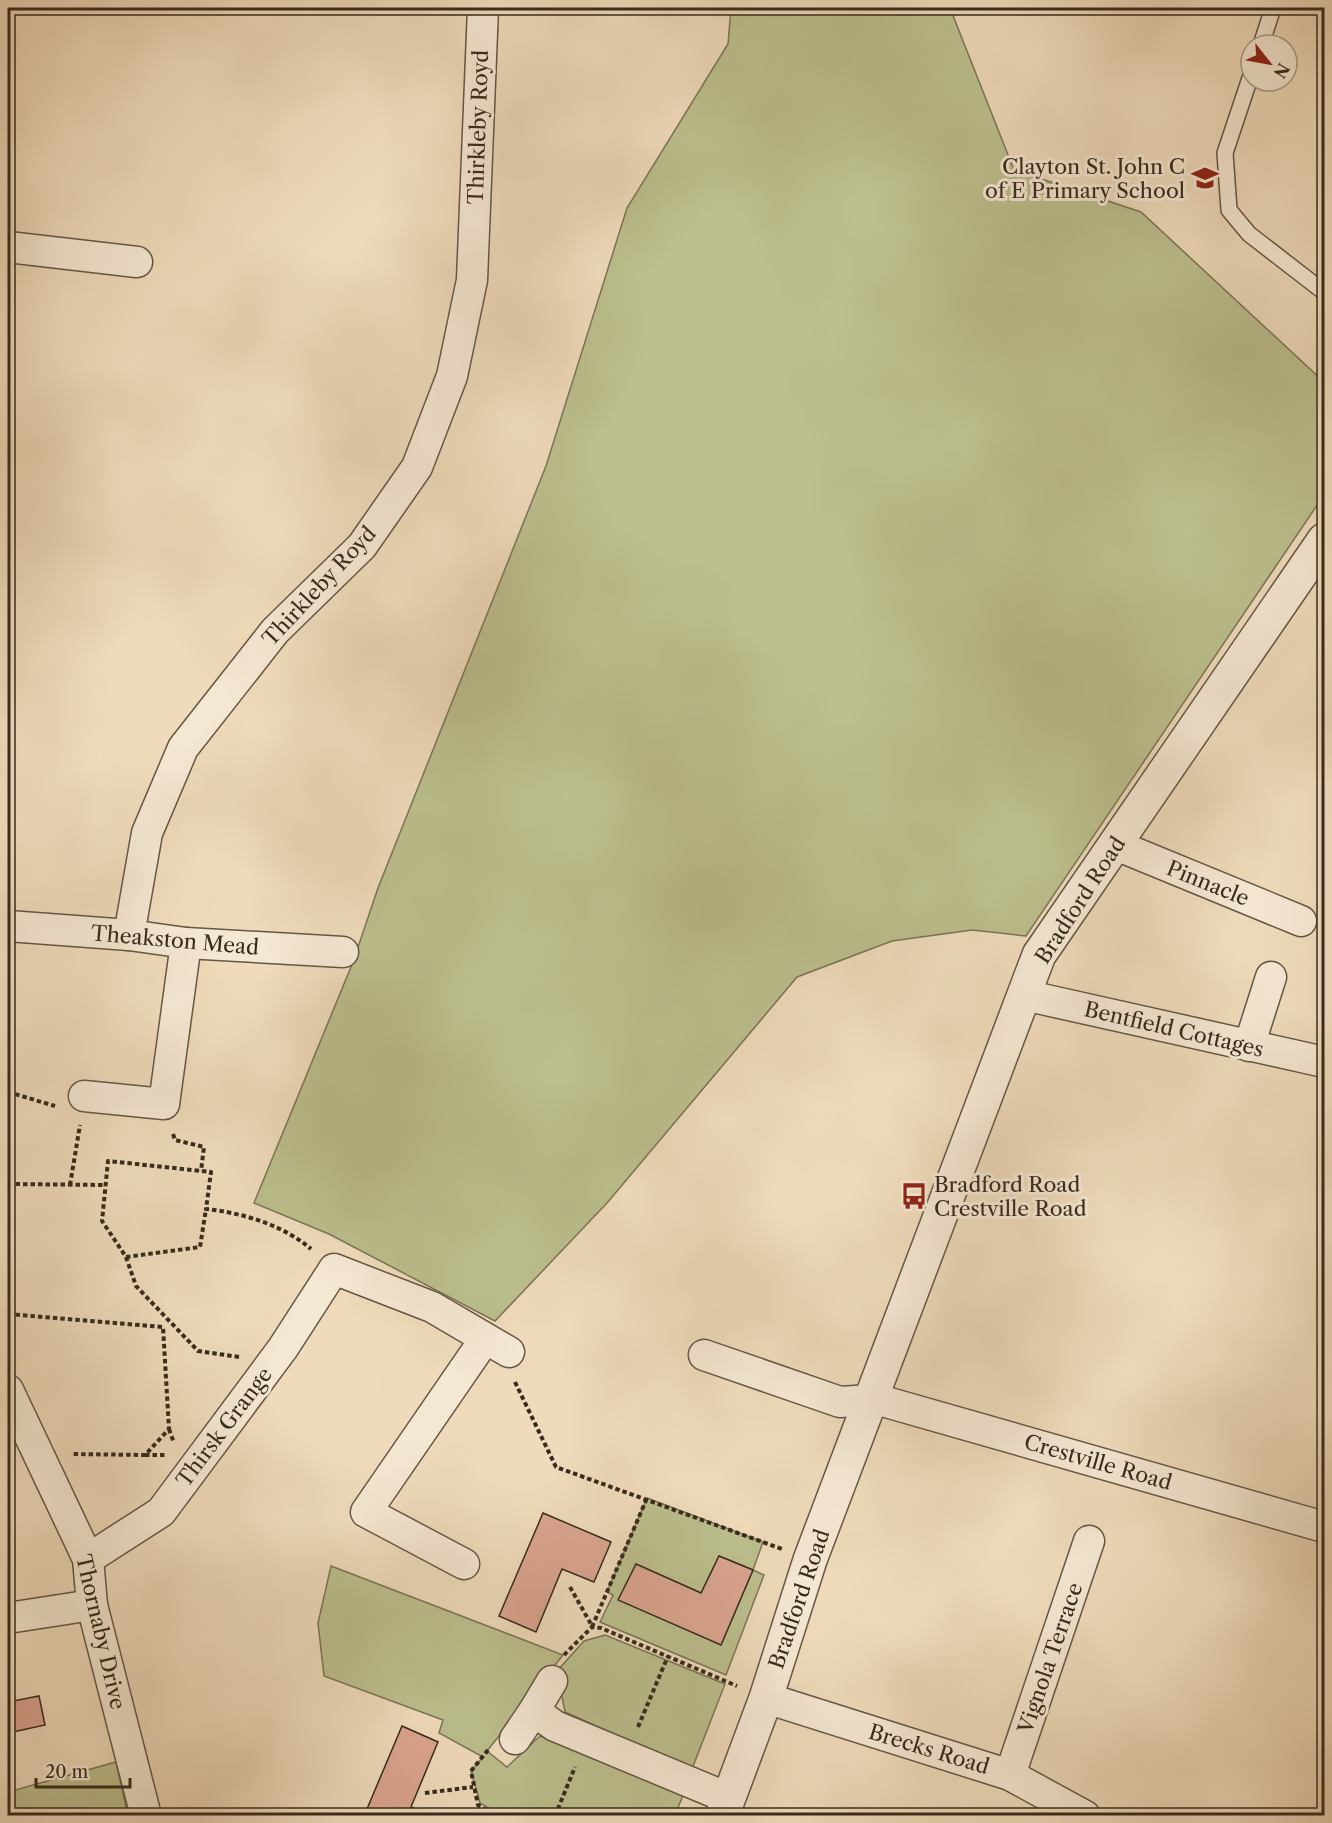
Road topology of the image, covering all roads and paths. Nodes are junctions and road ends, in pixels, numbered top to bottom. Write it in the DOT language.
graph roads {
  1 [pos="483,8"];
  2 [pos="1273,8"];
  3 [pos="1265,33"];
  4 [pos="1245,93"];
  5 [pos="8,247"];
  6 [pos="137,262"];
  7 [pos="1324,292"];
  8 [pos="1324,540"];
  9 [pos="1116,845"];
  10 [pos="1301,921"];
  11 [pos="10,927"];
  12 [pos="129,935"];
  13 [pos="186,943"];
  14 [pos="343,952"];
  15 [pos="1271,977"];
  16 [pos="1024,995"];
  17 [pos="1249,1046"];
  18 [pos="1324,1062"];
  19 [pos="10,1092"];
  20 [pos="73,1102"];
  21 [pos="164,1104"];
  22 [pos="201,1171"];
  23 [pos="8,1184"];
  24 [pos="105,1185"];
  25 [pos="206,1209"];
  26 [pos="126,1257"];
  27 [pos="334,1269"];
  28 [pos="8,1314"];
  29 [pos="165,1316"];
  30 [pos="163,1328"];
  31 [pos="497,1346"];
  32 [pos="704,1355"];
  33 [pos="265,1372"];
  34 [pos="8,1390"];
  35 [pos="871,1399"];
  36 [pos="38,1454"];
  37 [pos="647,1498"];
  38 [pos="1324,1527"];
  39 [pos="748,1536"];
  40 [pos="1089,1541"];
  41 [pos="88,1559"];
  42 [pos="464,1564"];
  43 [pos="570,1587"];
  44 [pos="92,1605"];
  45 [pos="8,1618"];
  46 [pos="592,1627"];
  47 [pos="668,1656"];
  48 [pos="554,1672"];
  49 [pos="766,1698"];
  50 [pos="534,1711"];
  51 [pos="587,1739"];
  52 [pos="504,1742"];
  53 [pos="626,1756"];
  54 [pos="1010,1775"];
  55 [pos="473,1787"];
  56 [pos="425,1793"];
  57 [pos="725,1807"];
  58 [pos="146,1815"];
  59 [pos="495,1815"];
  60 [pos="555,1815"];
  61 [pos="1086,1815"];
  1 -- 12 [label="street, Thirkleby Royd"];
  2 -- 3 [label="lane"];
  4 -- 7 [label="lane"];
  5 -- 6 [label="street"];
  8 -- 9 [label="street, Bradford Road"];
  9 -- 10 [label="street, Pinnacle"];
  9 -- 16 [label="street, Bradford Road"];
  11 -- 12 [label="street, Theakston Mead"];
  11 -- 19 [label="path"];
  12 -- 13 [label="street, Theakston Mead"];
  13 -- 14 [label="street, Theakston Mead"];
  13 -- 21 [label="street"];
  15 -- 17 [label="street"];
  16 -- 17 [label="street, Bentfield Cottages"];
  16 -- 35 [label="street, Bradford Road"];
  17 -- 18 [label="street, Bentfield Cottages"];
  19 -- 20 [label="path"];
  20 -- 21 [label="street"];
  21 -- 22 [label="path"];
  22 -- 24 [label="path"];
  22 -- 25 [label="path"];
  23 -- 24 [label="path"];
  24 -- 26 [label="path"];
  25 -- 26 [label="path"];
  25 -- 27 [label="path"];
  26 -- 29 [label="path"];
  27 -- 31 [label="street"];
  27 -- 33 [label="street, Thirsk Grange"];
  28 -- 30 [label="path"];
  29 -- 30 [label="path"];
  29 -- 33 [label="path"];
  30 -- 36 [label="path"];
  31 -- 37 [label="path"];
  31 -- 42 [label="street"];
  32 -- 35 [label="street"];
  33 -- 41 [label="street, Thirsk Grange"];
  34 -- 36 [label="street, Thornaby Drive"];
  35 -- 38 [label="street, Crestville Road"];
  35 -- 49 [label="street, Bradford Road"];
  36 -- 41 [label="street, Thornaby Drive"];
  37 -- 39 [label="path"];
  37 -- 46 [label="path"];
  40 -- 54 [label="street, Vignola Terrace"];
  41 -- 44 [label="street, Thornaby Drive"];
  43 -- 46 [label="path"];
  44 -- 45 [label="street"];
  44 -- 58 [label="street, Thornaby Drive"];
  46 -- 47 [label="path"];
  46 -- 48 [label="path"];
  47 -- 49 [label="path"];
  47 -- 53 [label="path"];
  48 -- 50 [label="street"];
  49 -- 54 [label="street, Brecks Road"];
  49 -- 57 [label="street, Bradford Road"];
  50 -- 51 [label="street, Bradford Road"];
  50 -- 52 [label="street"];
  51 -- 53 [label="street, Bradford Road"];
  51 -- 60 [label="path"];
  52 -- 55 [label="path"];
  53 -- 57 [label="street, Bradford Road"];
  54 -- 61 [label="street, Brecks Road"];
  55 -- 56 [label="path"];
  55 -- 59 [label="path"];
}
